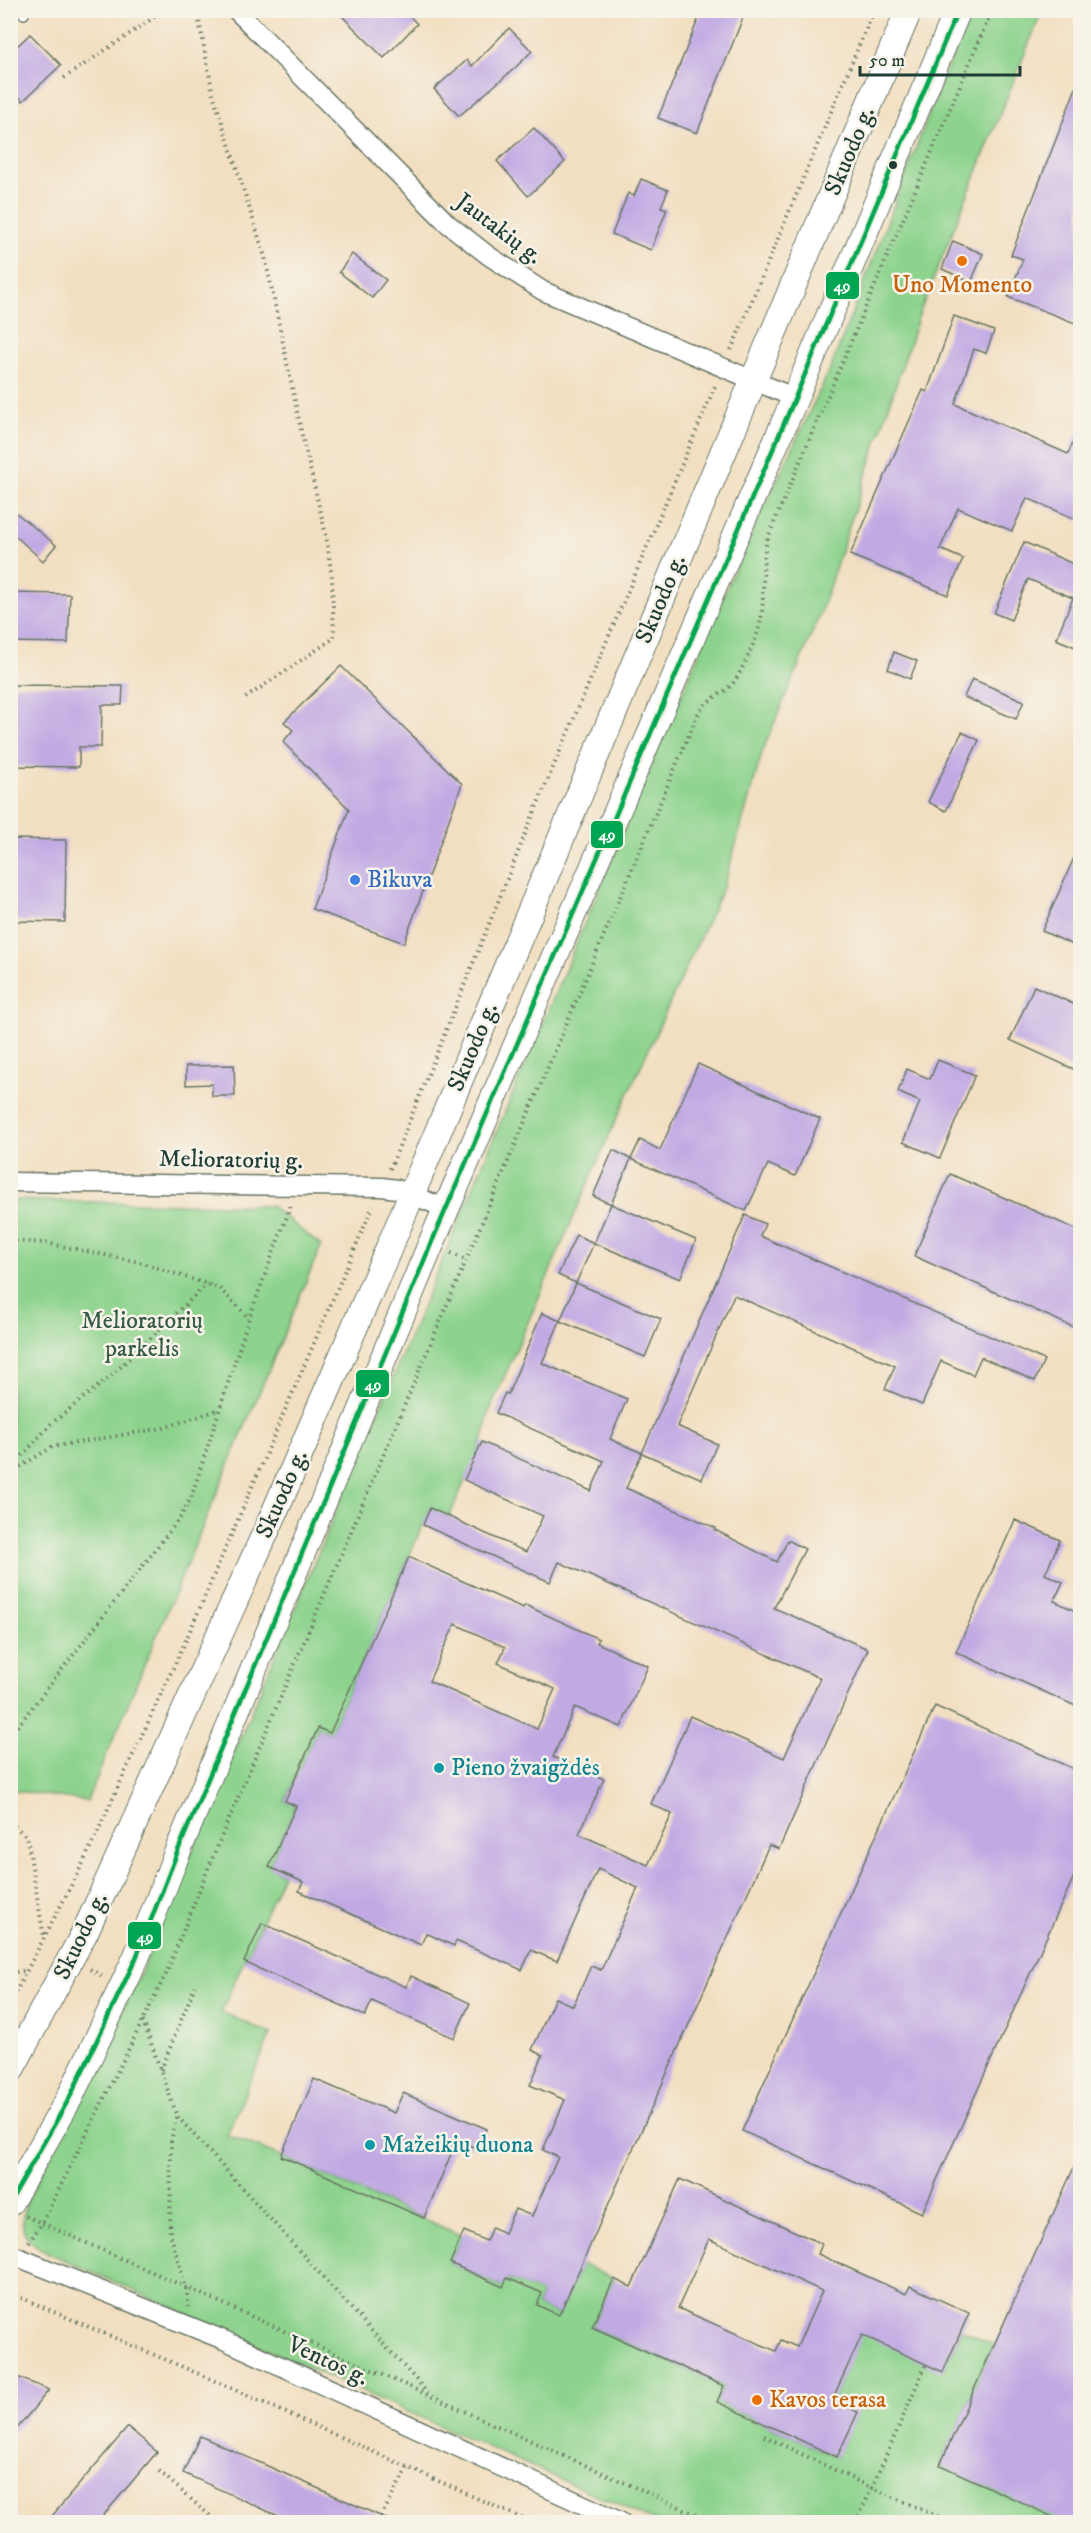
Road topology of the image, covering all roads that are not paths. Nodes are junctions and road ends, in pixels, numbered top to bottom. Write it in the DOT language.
graph roads {
  1 [pos="236,10"];
  2 [pos="909,10"];
  3 [pos="958,10"];
  4 [pos="752,381"];
  5 [pos="795,398"];
  6 [pos="10,1182"];
  7 [pos="412,1195"];
  8 [pos="447,1209"];
  9 [pos="10,2071"];
  10 [pos="16,2208"];
  11 [pos="10,2254"];
  12 [pos="621,2523"];
  1 -- 4 [label="street, Jautakių g."];
  2 -- 4 [label="main road, Skuodo g."];
  3 -- 5 [label="main road, Skuodo g."];
  4 -- 5 [label="street, Jautakių g."];
  4 -- 7 [label="main road, Skuodo g."];
  5 -- 8 [label="main road, Skuodo g."];
  6 -- 7 [label="street, Melioratorių g."];
  7 -- 8 [label="street, Melioratorių g."];
  7 -- 9 [label="main road, Skuodo g."];
  8 -- 10 [label="main road, Skuodo g."];
  11 -- 12 [label="street, Ventos g."];
}
